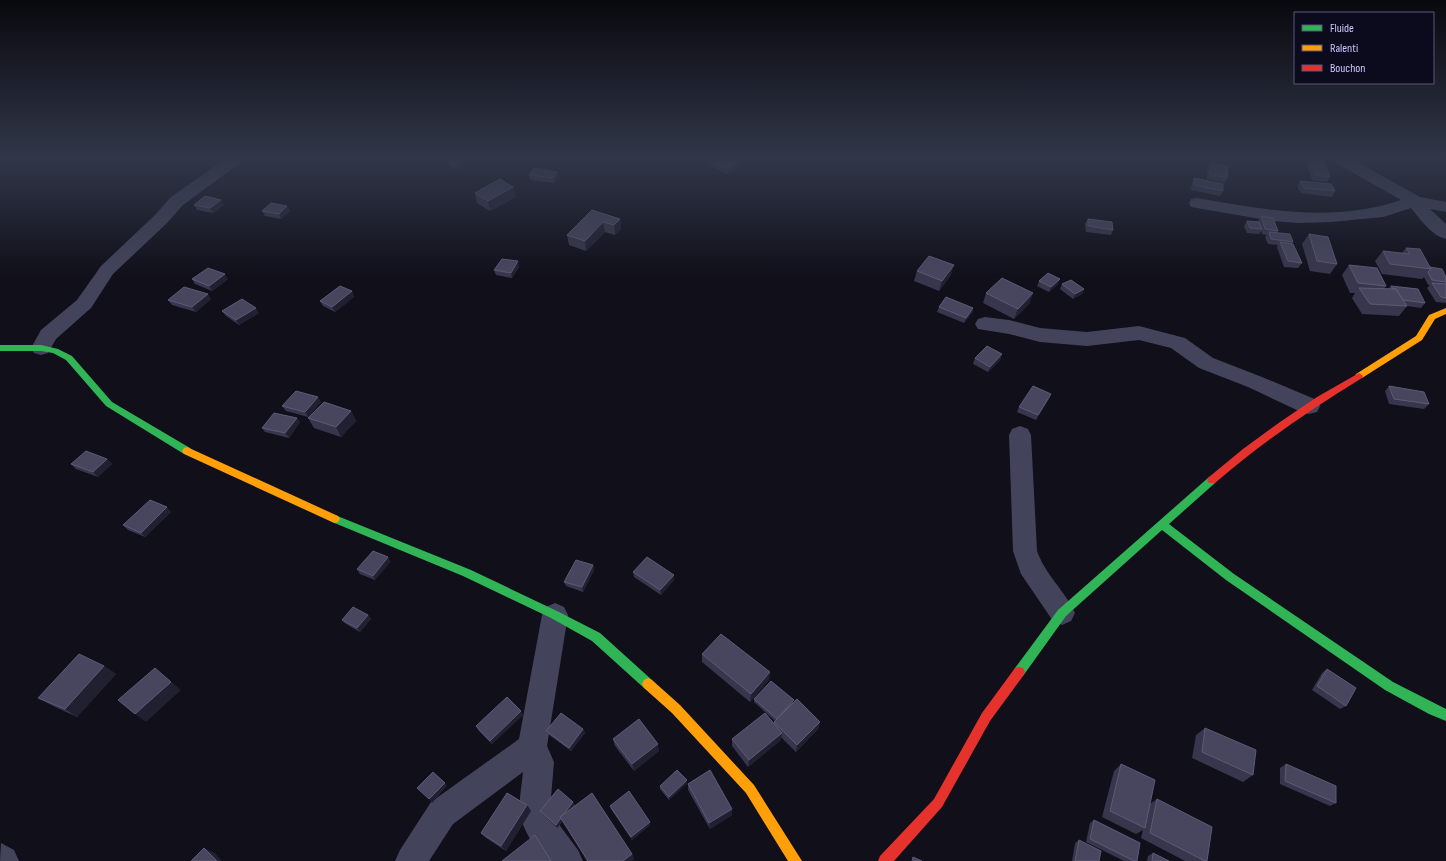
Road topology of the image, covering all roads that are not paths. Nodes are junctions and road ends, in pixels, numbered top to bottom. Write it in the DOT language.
graph roads {
  1 [pos="183,197"];
  2 [pos="1408,197"];
  3 [pos="1415,201"];
  4 [pos="1197,203"];
  5 [pos="1446,207"];
  6 [pos="1446,234"];
  7 [pos="1446,311"];
  8 [pos="985,324"];
  9 [pos="0,348"];
  10 [pos="41,348"];
  11 [pos="1309,406"];
  12 [pos="1020,434"];
  13 [pos="1161,524"];
  14 [pos="1062,613"];
  15 [pos="555,615"];
  16 [pos="1446,715"];
  17 [pos="532,746"];
  18 [pos="0,859"];
  19 [pos="3,861"];
  20 [pos="411,861"];
  21 [pos="567,861"];
  22 [pos="795,861"];
  23 [pos="885,861"];
  1 -- 10 [label="street"];
  2 -- 3 [label="street"];
  3 -- 4 [label="street"];
  3 -- 5 [label="street"];
  3 -- 6 [label="street"];
  7 -- 11 [label="street"];
  8 -- 11 [label="street"];
  9 -- 10 [label="street"];
  10 -- 15 [label="street"];
  11 -- 13 [label="street"];
  12 -- 14 [label="street"];
  13 -- 14 [label="street"];
  13 -- 16 [label="street"];
  14 -- 23 [label="street"];
  15 -- 17 [label="street"];
  15 -- 22 [label="street"];
  17 -- 20 [label="street"];
  17 -- 21 [label="street"];
  18 -- 19 [label="street"];
}
